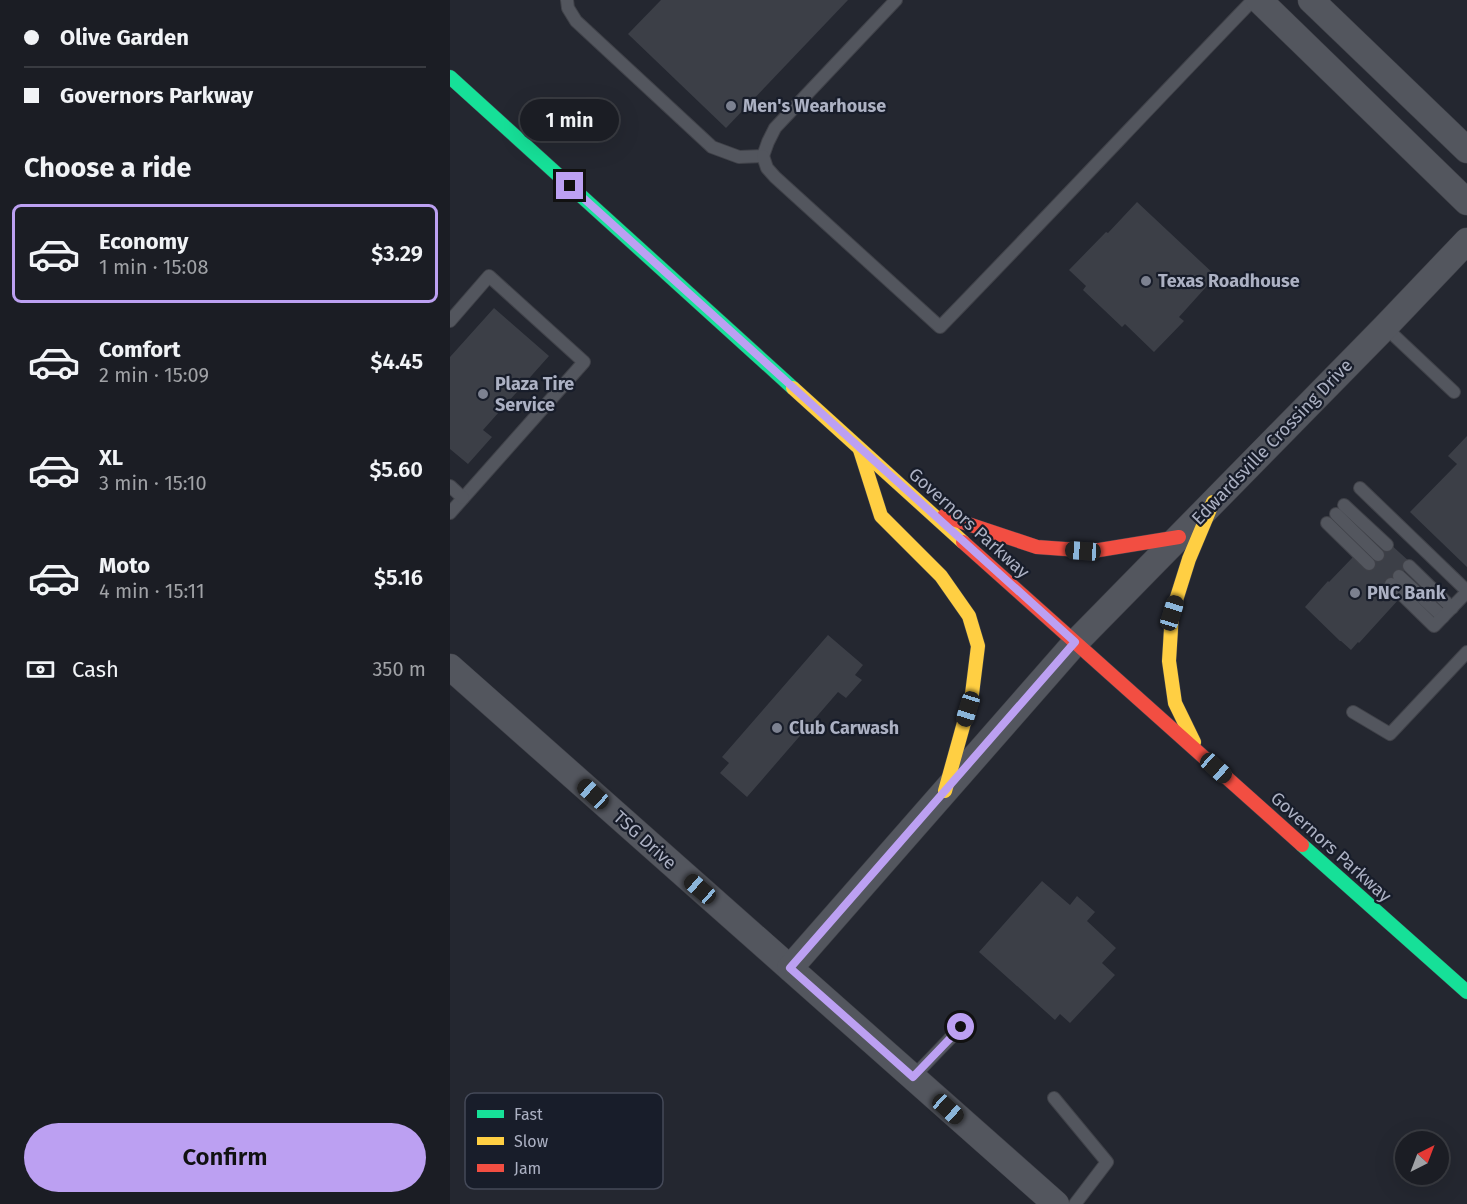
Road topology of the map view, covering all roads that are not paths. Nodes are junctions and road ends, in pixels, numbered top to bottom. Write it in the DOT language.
graph roads {
  1 [pos="567,0"];
  2 [pos="896,0"];
  3 [pos="1253,0"];
  4 [pos="1259,0"];
  5 [pos="1311,0"];
  6 [pos="450,77"];
  7 [pos="1467,150"];
  8 [pos="764,156"];
  9 [pos="1467,202"];
  10 [pos="1467,241"];
  11 [pos="450,321"];
  12 [pos="1385,327"];
  13 [pos="1454,392"];
  14 [pos="860,448"];
  15 [pos="450,486"];
  16 [pos="1360,488"];
  17 [pos="463,498"];
  18 [pos="1213,502"];
  19 [pos="931,512"];
  20 [pos="450,513"];
  21 [pos="1336,514"];
  22 [pos="1179,537"];
  23 [pos="1378,555"];
  24 [pos="1409,566"];
  25 [pos="1395,580"];
  26 [pos="1467,591"];
  27 [pos="1452,608"];
  28 [pos="1075,642"];
  29 [pos="1467,652"];
  30 [pos="450,667"];
  31 [pos="1353,712"];
  32 [pos="1198,752"];
  33 [pos="945,791"];
  34 [pos="790,968"];
  35 [pos="1467,992"];
  36 [pos="961,1027"];
  37 [pos="913,1077"];
  38 [pos="1054,1098"];
  39 [pos="1056,1204"];
  40 [pos="1075,1204"];
  1 -- 8 [label="lane"];
  2 -- 8 [label="lane"];
  3 -- 8 [label="lane"];
  4 -- 9 [label="street"];
  5 -- 7 [label="street"];
  6 -- 14 [label="main road, Governors Parkway"];
  10 -- 12 [label="street, Edwardsville Crossing Drive"];
  11 -- 17 [label="lane"];
  12 -- 13 [label="lane"];
  12 -- 18 [label="street, Edwardsville Crossing Drive"];
  14 -- 19 [label="main road, Governors Parkway"];
  14 -- 33 [label="main road"];
  15 -- 17 [label="lane"];
  16 -- 26 [label="lane"];
  17 -- 20 [label="lane"];
  18 -- 22 [label="street, Edwardsville Crossing Drive"];
  18 -- 32 [label="main road"];
  19 -- 22 [label="main road"];
  19 -- 28 [label="main road, Governors Parkway"];
  21 -- 23 [label="lane"];
  22 -- 28 [label="street, Edwardsville Crossing Drive"];
  24 -- 27 [label="lane"];
  25 -- 27 [label="lane"];
  26 -- 27 [label="lane"];
  28 -- 32 [label="main road, Governors Parkway"];
  28 -- 33 [label="street, Edwardsville Crossing Drive"];
  29 -- 31 [label="lane"];
  30 -- 34 [label="street, TSG Drive"];
  32 -- 35 [label="main road, Governors Parkway"];
  33 -- 34 [label="street, Edwardsville Crossing Drive"];
  34 -- 37 [label="street, TSG Drive"];
  36 -- 37 [label="lane"];
  37 -- 39 [label="street, TSG Drive"];
  38 -- 40 [label="lane"];
}
